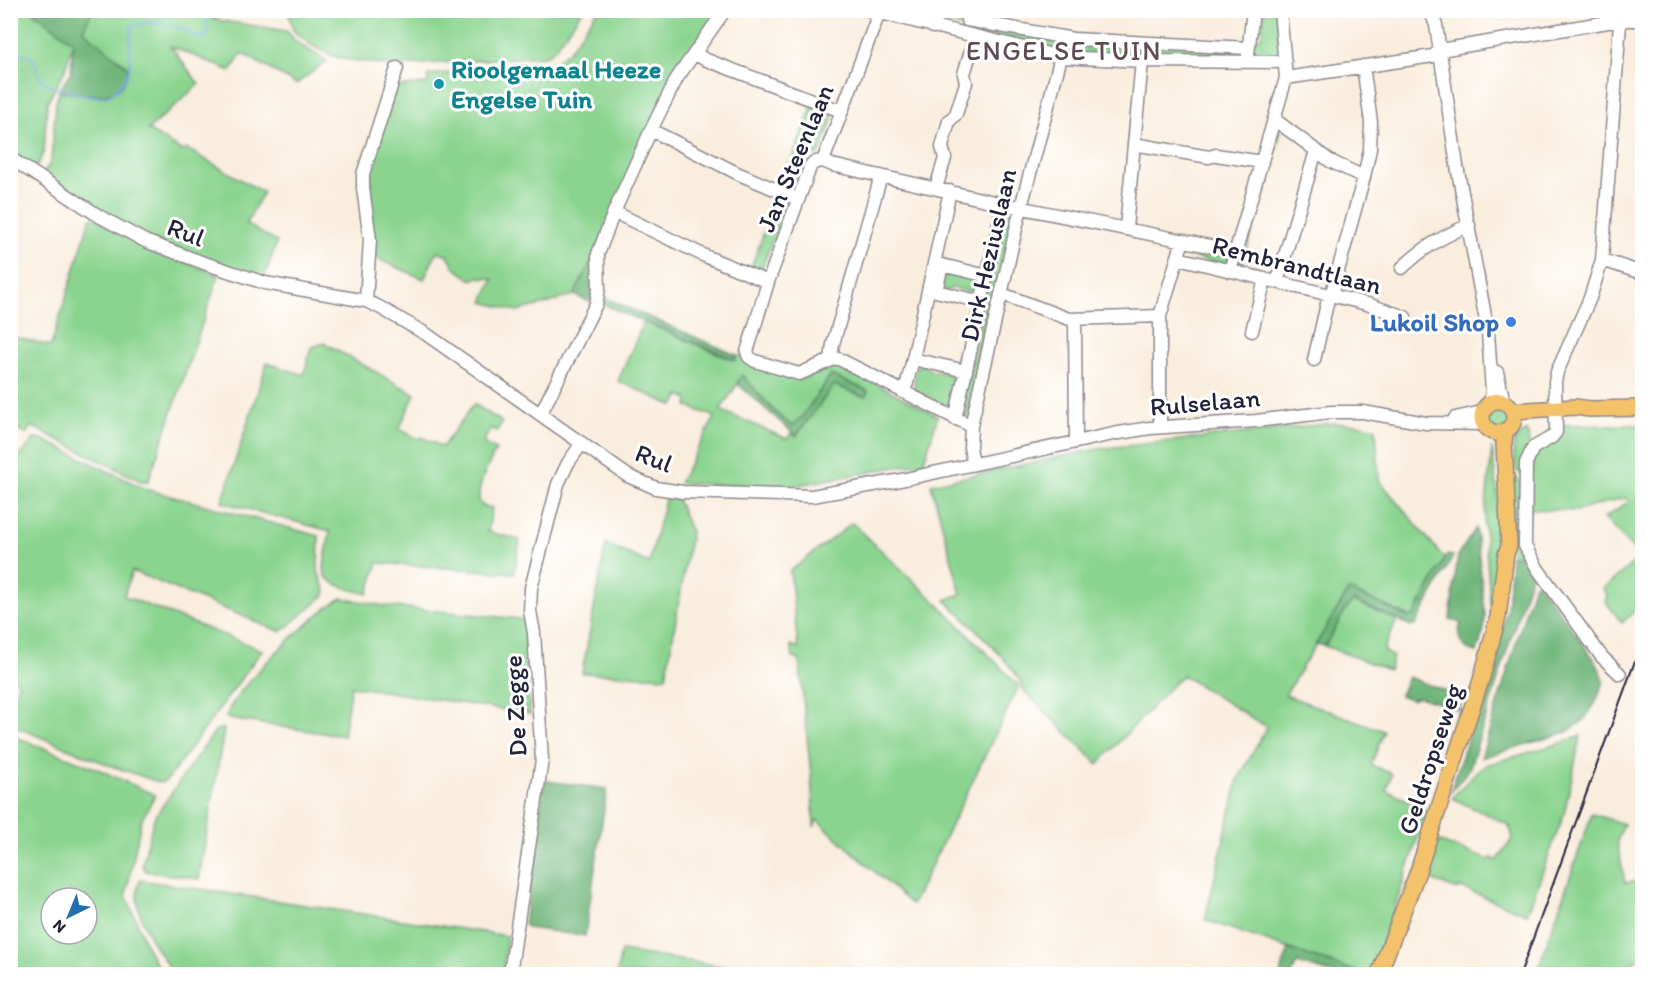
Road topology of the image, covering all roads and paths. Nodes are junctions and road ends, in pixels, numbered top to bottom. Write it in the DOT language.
graph roads {
  1 [pos="725,10"];
  2 [pos="937,10"];
  3 [pos="1253,10"];
  4 [pos="1280,10"];
  5 [pos="1429,10"];
  6 [pos="873,12"];
  7 [pos="968,15"];
  8 [pos="1620,15"];
  9 [pos="1642,20"];
  10 [pos="933,27"];
  11 [pos="969,35"];
  12 [pos="1248,48"];
  13 [pos="695,53"];
  14 [pos="1436,53"];
  15 [pos="1061,57"];
  16 [pos="1142,61"];
  17 [pos="1248,62"];
  18 [pos="1285,62"];
  19 [pos="1363,66"];
  20 [pos="397,68"];
  21 [pos="1286,78"];
  22 [pos="842,111"];
  23 [pos="1274,119"];
  24 [pos="651,130"];
  25 [pos="1134,144"];
  26 [pos="1316,151"];
  27 [pos="10,158"];
  28 [pos="824,161"];
  29 [pos="1262,162"];
  30 [pos="880,176"];
  31 [pos="1364,177"];
  32 [pos="936,188"];
  33 [pos="950,191"];
  34 [pos="798,200"];
  35 [pos="1003,204"];
  36 [pos="1021,207"];
  37 [pos="614,212"];
  38 [pos="1469,225"];
  39 [pos="1126,228"];
  40 [pos="1183,240"];
  41 [pos="1236,253"];
  42 [pos="1178,258"];
  43 [pos="1602,260"];
  44 [pos="1402,268"];
  45 [pos="1230,271"];
  46 [pos="1642,273"];
  47 [pos="987,276"];
  48 [pos="1271,281"];
  49 [pos="768,282"];
  50 [pos="1002,294"];
  51 [pos="1330,295"];
  52 [pos="366,301"];
  53 [pos="982,302"];
  54 [pos="1160,316"];
  55 [pos="1405,317"];
  56 [pos="1075,319"];
  57 [pos="1252,331"];
  58 [pos="913,358"];
  59 [pos="831,360"];
  60 [pos="1314,360"];
  61 [pos="966,371"];
  62 [pos="903,392"];
  63 [pos="1642,408"];
  64 [pos="1555,411"];
  65 [pos="541,413"];
  66 [pos="1498,417"];
  67 [pos="955,419"];
  68 [pos="970,426"];
  69 [pos="1160,428"];
  70 [pos="1076,442"];
  71 [pos="582,443"];
  72 [pos="973,464"];
  73 [pos="1620,674"];
  74 [pos="510,975"];
  75 [pos="1379,975"];
  1 -- 13 [label="street"];
  2 -- 10 [label="street"];
  3 -- 12 [label="street"];
  4 -- 18 [label="street"];
  5 -- 14 [label="street, Geldropseweg"];
  6 -- 10 [label="street"];
  6 -- 22 [label="street, Jan Steenlaan"];
  7 -- 11 [label="street"];
  7 -- 12 [label="street"];
  8 -- 9 [label="street"];
  8 -- 14 [label="street"];
  8 -- 43 [label="street"];
  10 -- 11 [label="street"];
  11 -- 15 [label="street"];
  11 -- 32 [label="street"];
  12 -- 17 [label="street"];
  13 -- 22 [label="street"];
  13 -- 24 [label="street"];
  14 -- 19 [label="street"];
  14 -- 38 [label="street, Geldropseweg"];
  15 -- 16 [label="street"];
  15 -- 36 [label="street, Dirk Heziuslaan"];
  16 -- 17 [label="street"];
  16 -- 25 [label="street"];
  17 -- 18 [label="street"];
  18 -- 21 [label="street"];
  19 -- 21 [label="street"];
  19 -- 31 [label="street"];
  20 -- 52 [label="street"];
  21 -- 23 [label="street"];
  22 -- 28 [label="street, Jan Steenlaan"];
  23 -- 26 [label="street"];
  23 -- 29 [label="street"];
  24 -- 34 [label="street"];
  24 -- 37 [label="street"];
  25 -- 29 [label="street"];
  25 -- 39 [label="street"];
  26 -- 31 [label="street"];
  26 -- 48 [label="street"];
  27 -- 52 [label="street, Rul"];
  28 -- 30 [label="street, Rembrandtlaan"];
  28 -- 34 [label="street, Jan Steenlaan"];
  29 -- 41 [label="street"];
  30 -- 32 [label="street, Rembrandtlaan"];
  30 -- 59 [label="street"];
  31 -- 51 [label="street"];
  32 -- 33 [label="street, Rembrandtlaan"];
  33 -- 35 [label="street, Rembrandtlaan"];
  33 -- 58 [label="street"];
  34 -- 49 [label="street, Jan Steenlaan"];
  35 -- 36 [label="street, Rembrandtlaan"];
  35 -- 47 [label="street, Dirk Heziuslaan"];
  36 -- 39 [label="street, Rembrandtlaan"];
  36 -- 50 [label="street, Dirk Heziuslaan"];
  37 -- 49 [label="street"];
  37 -- 65 [label="street"];
  38 -- 44 [label="street"];
  38 -- 66 [label="street, Geldropseweg"];
  39 -- 40 [label="street, Rembrandtlaan"];
  40 -- 41 [label="street, Rembrandtlaan"];
  40 -- 42 [label="street"];
  41 -- 45 [label="street"];
  42 -- 45 [label="street, Rembrandtlaan"];
  42 -- 54 [label="street"];
  43 -- 46 [label="street"];
  43 -- 64 [label="street"];
  45 -- 48 [label="street, Rembrandtlaan"];
  47 -- 53 [label="street, Dirk Heziuslaan"];
  47 -- 53 [label="street, Dirk Heziuslaan"];
  48 -- 51 [label="street, Rembrandtlaan"];
  48 -- 57 [label="street"];
  49 -- 59 [label="street, Jan Steenlaan"];
  50 -- 56 [label="street"];
  50 -- 68 [label="street, Dirk Heziuslaan"];
  51 -- 55 [label="street, Rembrandtlaan"];
  51 -- 60 [label="street"];
  52 -- 65 [label="street, Rul"];
  53 -- 61 [label="street, Dirk Heziuslaan"];
  54 -- 56 [label="street"];
  54 -- 69 [label="street"];
  56 -- 70 [label="street"];
  58 -- 61 [label="street, Dirk Heziuslaan"];
  58 -- 62 [label="street"];
  59 -- 62 [label="street"];
  61 -- 67 [label="street, Dirk Heziuslaan"];
  62 -- 67 [label="street"];
  63 -- 64 [label="main road"];
  64 -- 66 [label="main road"];
  64 -- 73 [label="street"];
  65 -- 71 [label="street, Rul"];
  66 -- 69 [label="street, Rulselaan"];
  66 -- 75 [label="main road, Geldropseweg"];
  67 -- 68 [label="street"];
  68 -- 72 [label="street, Dirk Heziuslaan"];
  69 -- 70 [label="street, Rulselaan"];
  70 -- 72 [label="street, Rulselaan"];
  71 -- 72 [label="street, Rul"];
  71 -- 74 [label="street, De Zegge"];
}
